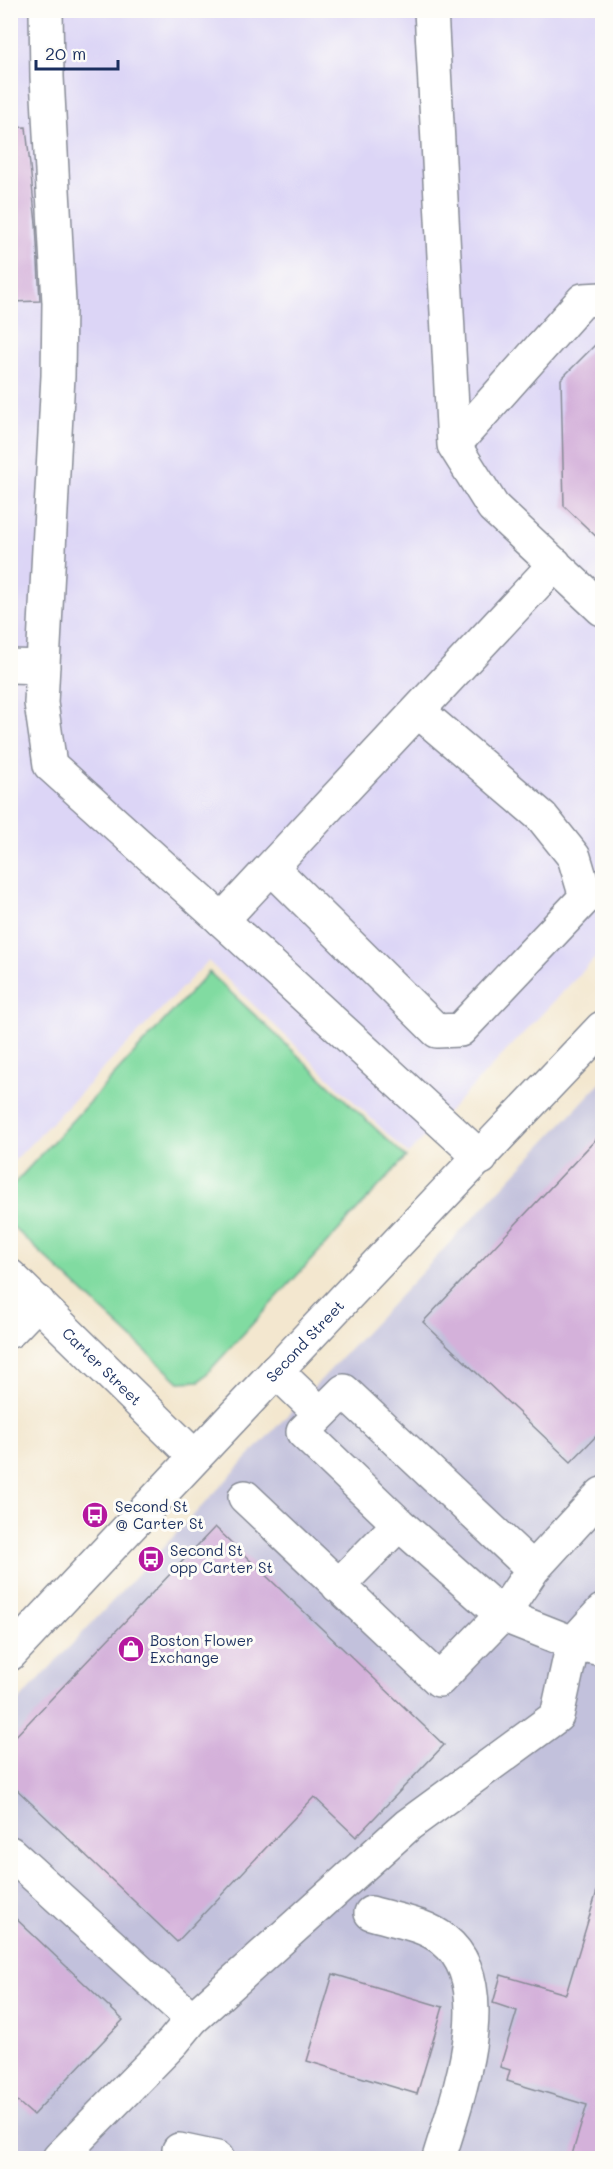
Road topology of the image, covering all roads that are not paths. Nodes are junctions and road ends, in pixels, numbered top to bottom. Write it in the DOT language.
graph roads {
  1 [pos="46,10"];
  2 [pos="431,10"];
  3 [pos="603,298"];
  4 [pos="454,445"];
  5 [pos="555,564"];
  6 [pos="603,609"];
  7 [pos="10,666"];
  8 [pos="43,667"];
  9 [pos="418,711"];
  10 [pos="272,868"];
  11 [pos="222,920"];
  12 [pos="603,1028"];
  13 [pos="481,1158"];
  14 [pos="10,1276"];
  15 [pos="38,1302"];
  16 [pos="10,1331"];
  17 [pos="276,1371"];
  18 [pos="321,1414"];
  19 [pos="195,1457"];
  20 [pos="603,1494"];
  21 [pos="245,1497"];
  22 [pos="399,1524"];
  23 [pos="533,1569"];
  24 [pos="338,1586"];
  25 [pos="603,1611"];
  26 [pos="502,1615"];
  27 [pos="588,1646"];
  28 [pos="10,1654"];
  29 [pos="10,1853"];
  30 [pos="371,1913"];
  31 [pos="192,2019"];
  32 [pos="179,2150"];
  33 [pos="59,2158"];
  34 [pos="217,2158"];
  35 [pos="440,2158"];
  1 -- 8 [label="main road"];
  2 -- 4 [label="main road"];
  3 -- 4 [label="main road"];
  4 -- 5 [label="main road"];
  5 -- 6 [label="main road"];
  5 -- 9 [label="main road"];
  7 -- 8 [label="main road"];
  8 -- 11 [label="main road"];
  9 -- 10 [label="main road"];
  9 -- 10 [label="main road"];
  10 -- 11 [label="main road"];
  11 -- 13 [label="main road"];
  12 -- 13 [label="main road, Second Street"];
  13 -- 17 [label="main road, Second Street"];
  14 -- 15 [label="main road, Carter Street"];
  15 -- 16 [label="main road"];
  15 -- 19 [label="main road, Carter Street"];
  17 -- 18 [label="main road"];
  17 -- 19 [label="main road, Second Street"];
  18 -- 22 [label="main road"];
  18 -- 23 [label="main road"];
  19 -- 28 [label="main road, Second Street"];
  20 -- 23 [label="main road"];
  21 -- 24 [label="main road"];
  22 -- 24 [label="main road"];
  22 -- 26 [label="main road"];
  23 -- 26 [label="main road"];
  24 -- 26 [label="main road"];
  25 -- 27 [label="main road"];
  26 -- 27 [label="main road"];
  27 -- 31 [label="main road"];
  29 -- 31 [label="main road"];
  30 -- 35 [label="main road"];
  31 -- 33 [label="main road"];
  32 -- 34 [label="main road"];
}
